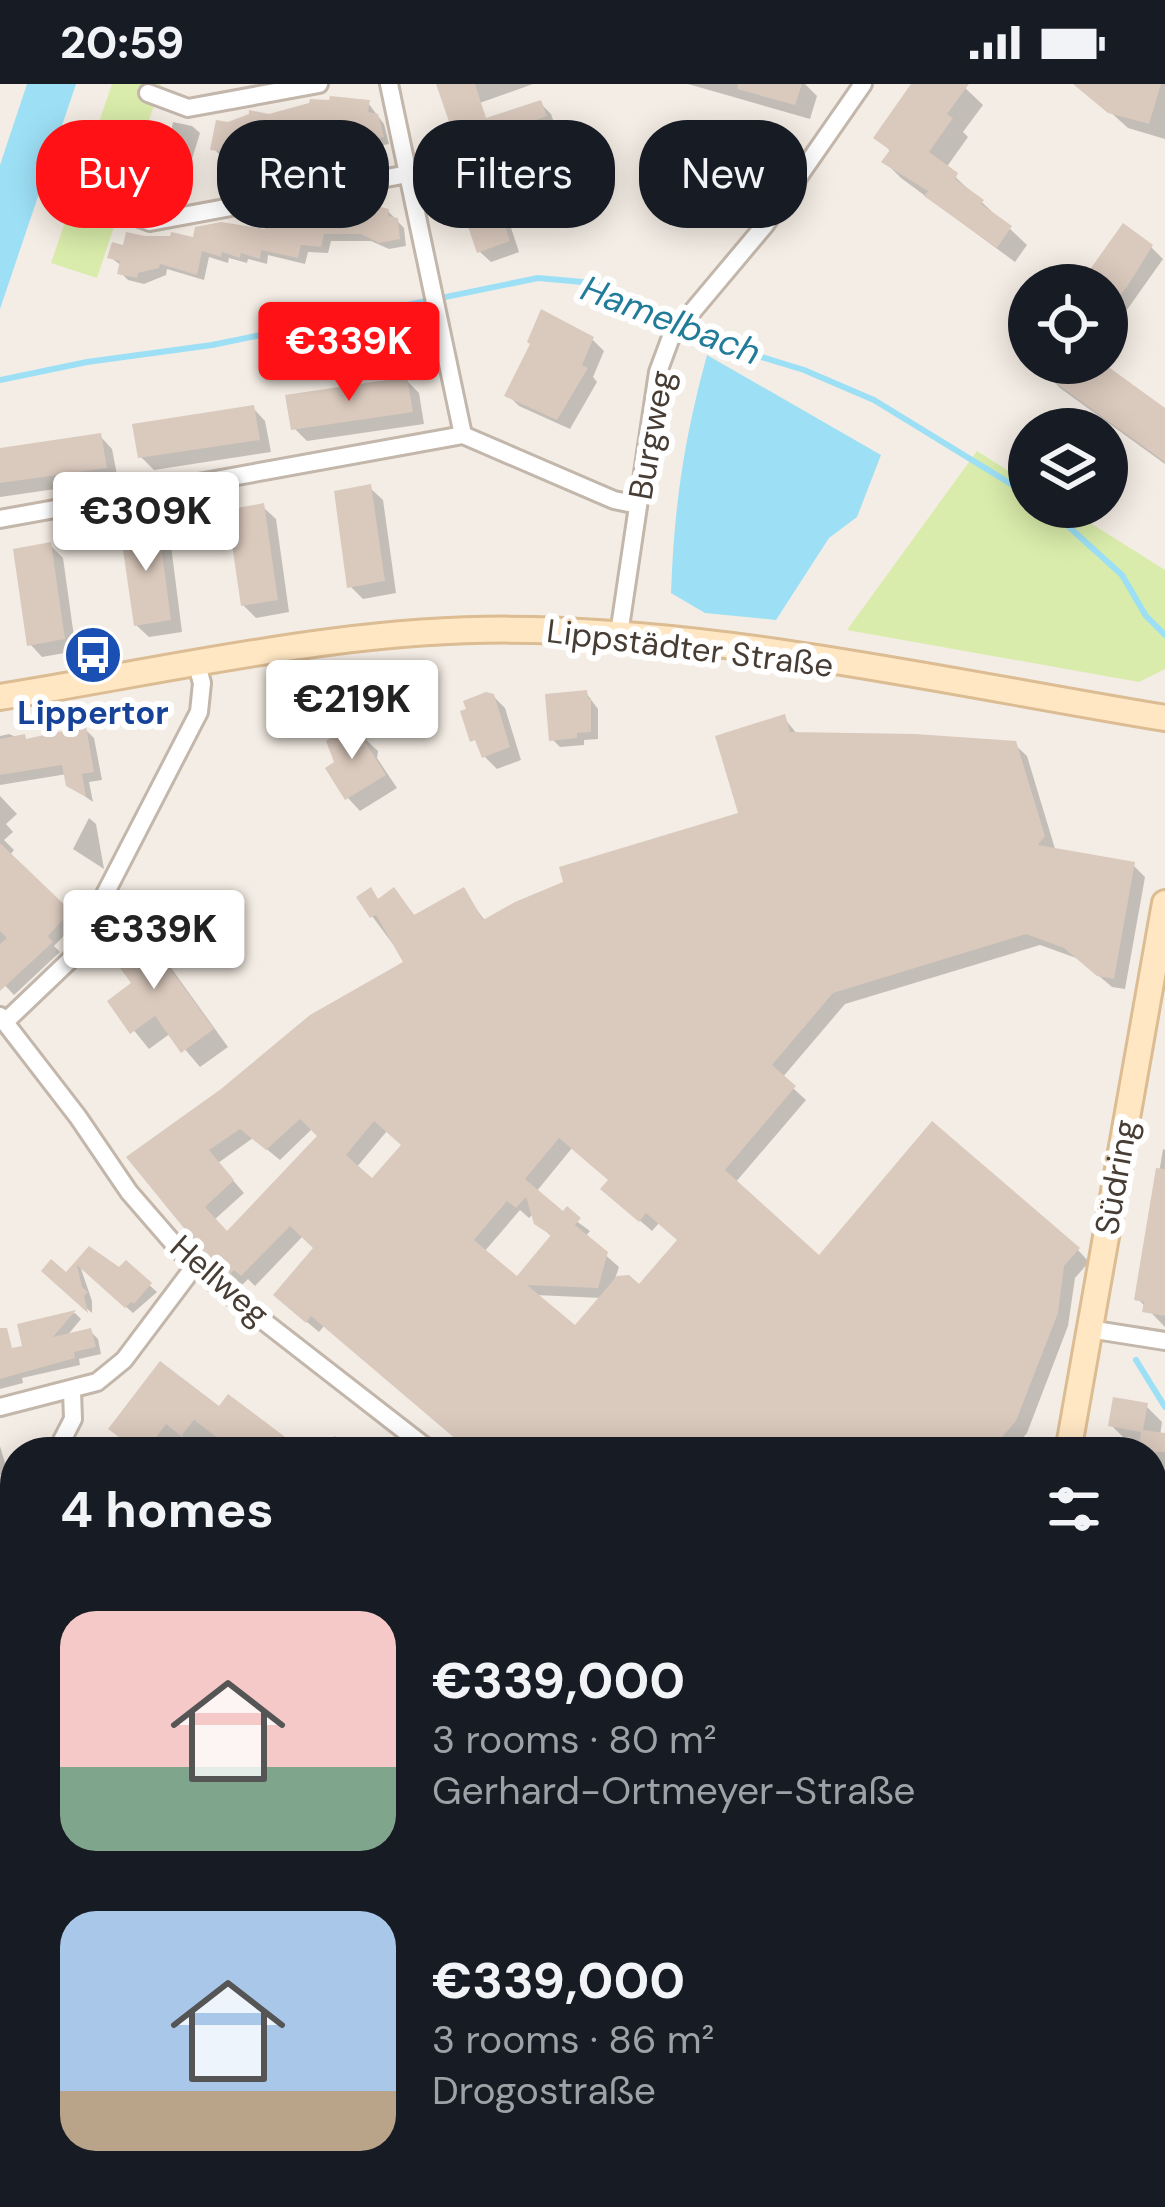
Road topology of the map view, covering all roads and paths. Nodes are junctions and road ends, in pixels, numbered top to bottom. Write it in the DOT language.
graph roads {
  1 [pos="319,84"];
  2 [pos="389,84"];
  3 [pos="863,84"];
  4 [pos="148,93"];
  5 [pos="408,174"];
  6 [pos="193,214"];
  7 [pos="463,435"];
  8 [pos="638,505"];
  9 [pos="0,519"];
  10 [pos="619,634"];
  11 [pos="197,664"];
  12 [pos="0,697"];
  13 [pos="1165,718"];
  14 [pos="1165,903"];
  15 [pos="2,1019"];
  16 [pos="194,1267"];
  17 [pos="1089,1329"];
  18 [pos="1165,1341"];
  19 [pos="72,1391"];
  20 [pos="0,1408"];
  21 [pos="64,1437"];
  22 [pos="413,1437"];
  23 [pos="1071,1437"];
  1 -- 4 [label="street"];
  2 -- 5 [label="street"];
  3 -- 8 [label="street, Burgweg"];
  5 -- 6 [label="street"];
  5 -- 7 [label="street"];
  7 -- 8 [label="street"];
  7 -- 9 [label="street"];
  8 -- 10 [label="street, Burgweg"];
  10 -- 11 [label="street, Lippstädter Straße"];
  10 -- 13 [label="street, Lippstädter Straße"];
  11 -- 12 [label="street, Lippstädter Straße"];
  11 -- 15 [label="street"];
  14 -- 17 [label="street, Südring"];
  15 -- 16 [label="street, Hellweg"];
  16 -- 19 [label="street"];
  16 -- 22 [label="street, Hellweg"];
  17 -- 18 [label="street"];
  17 -- 23 [label="street, Südring"];
  19 -- 20 [label="street"];
  19 -- 21 [label="street"];
}
